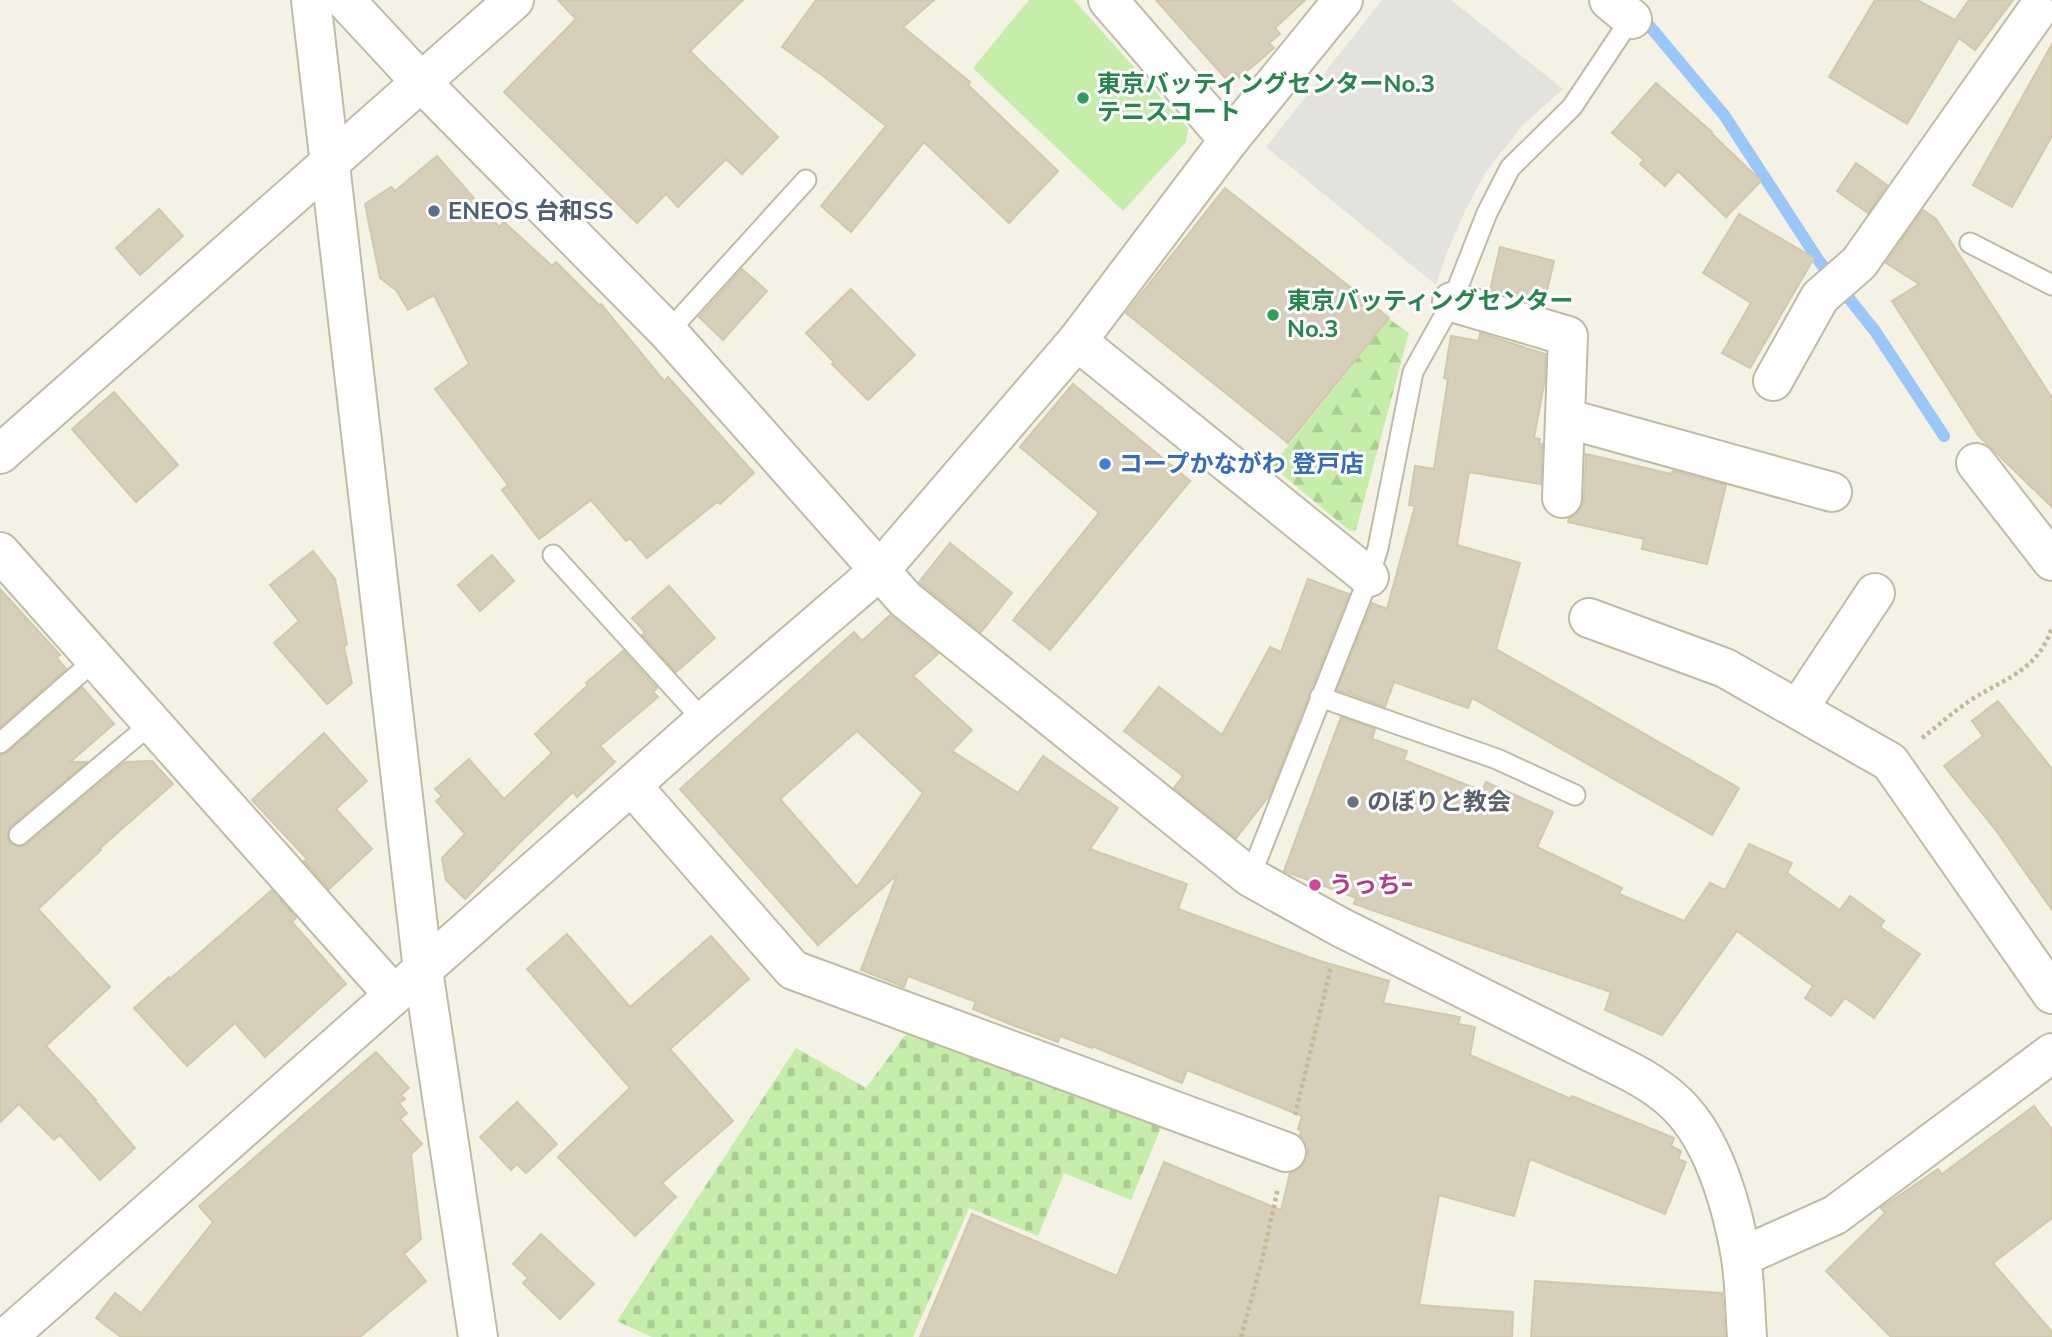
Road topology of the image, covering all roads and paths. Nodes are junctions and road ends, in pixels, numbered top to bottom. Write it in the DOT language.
graph roads {
  1 [pos="311,0"];
  2 [pos="345,0"];
  3 [pos="514,0"];
  4 [pos="1108,0"];
  5 [pos="1343,0"];
  6 [pos="1626,6"];
  7 [pos="2035,12"];
  8 [pos="421,82"];
  9 [pos="1228,140"];
  10 [pos="328,162"];
  11 [pos="806,180"];
  12 [pos="1970,243"];
  13 [pos="2052,285"];
  14 [pos="1452,302"];
  15 [pos="668,332"];
  16 [pos="1077,341"];
  17 [pos="1773,382"];
  18 [pos="1565,418"];
  19 [pos="0,454"];
  20 [pos="1976,463"];
  21 [pos="1832,492"];
  22 [pos="1562,498"];
  23 [pos="0,552"];
  24 [pos="553,555"];
  25 [pos="2052,561"];
  26 [pos="880,570"];
  27 [pos="1369,576"];
  28 [pos="1875,593"];
  29 [pos="1589,618"];
  30 [pos="2052,628"];
  31 [pos="96,659"];
  32 [pos="1320,697"];
  33 [pos="1798,709"];
  34 [pos="704,721"];
  35 [pos="153,722"];
  36 [pos="0,743"];
  37 [pos="1890,762"];
  38 [pos="632,786"];
  39 [pos="1575,795"];
  40 [pos="19,835"];
  41 [pos="1250,877"];
  42 [pos="1340,927"];
  43 [pos="423,970"];
  44 [pos="393,994"];
  45 [pos="2052,994"];
  46 [pos="2052,1053"];
  47 [pos="1286,1152"];
  48 [pos="1741,1257"];
  49 [pos="7,1337"];
  50 [pos="478,1337"];
  51 [pos="1241,1337"];
  52 [pos="1746,1337"];
  1 -- 10 [label="street"];
  2 -- 8 [label="street"];
  3 -- 8 [label="street"];
  4 -- 9 [label="street"];
  5 -- 9 [label="street"];
  6 -- 14 [label="lane"];
  7 -- 17 [label="street"];
  8 -- 10 [label="street"];
  8 -- 15 [label="street"];
  9 -- 16 [label="street"];
  10 -- 19 [label="street"];
  10 -- 43 [label="street"];
  11 -- 15 [label="lane"];
  12 -- 13 [label="lane"];
  14 -- 18 [label="street"];
  14 -- 27 [label="lane"];
  15 -- 26 [label="street"];
  16 -- 26 [label="street"];
  16 -- 27 [label="street"];
  18 -- 21 [label="street"];
  18 -- 22 [label="street"];
  20 -- 25 [label="street"];
  23 -- 31 [label="street"];
  24 -- 34 [label="lane"];
  26 -- 34 [label="street"];
  26 -- 41 [label="street"];
  27 -- 32 [label="lane"];
  28 -- 33 [label="street"];
  29 -- 33 [label="street"];
  30 -- 37 [label="path"];
  31 -- 35 [label="street"];
  31 -- 36 [label="lane"];
  32 -- 39 [label="lane"];
  32 -- 41 [label="lane"];
  33 -- 37 [label="street"];
  34 -- 38 [label="street"];
  35 -- 40 [label="lane"];
  35 -- 44 [label="street"];
  37 -- 45 [label="street"];
  38 -- 43 [label="street"];
  38 -- 47 [label="street"];
  41 -- 42 [label="street"];
  42 -- 47 [label="path"];
  42 -- 48 [label="street"];
  43 -- 44 [label="street"];
  43 -- 50 [label="street"];
  44 -- 49 [label="street"];
  46 -- 48 [label="street"];
  47 -- 51 [label="path"];
  48 -- 52 [label="street"];
}
